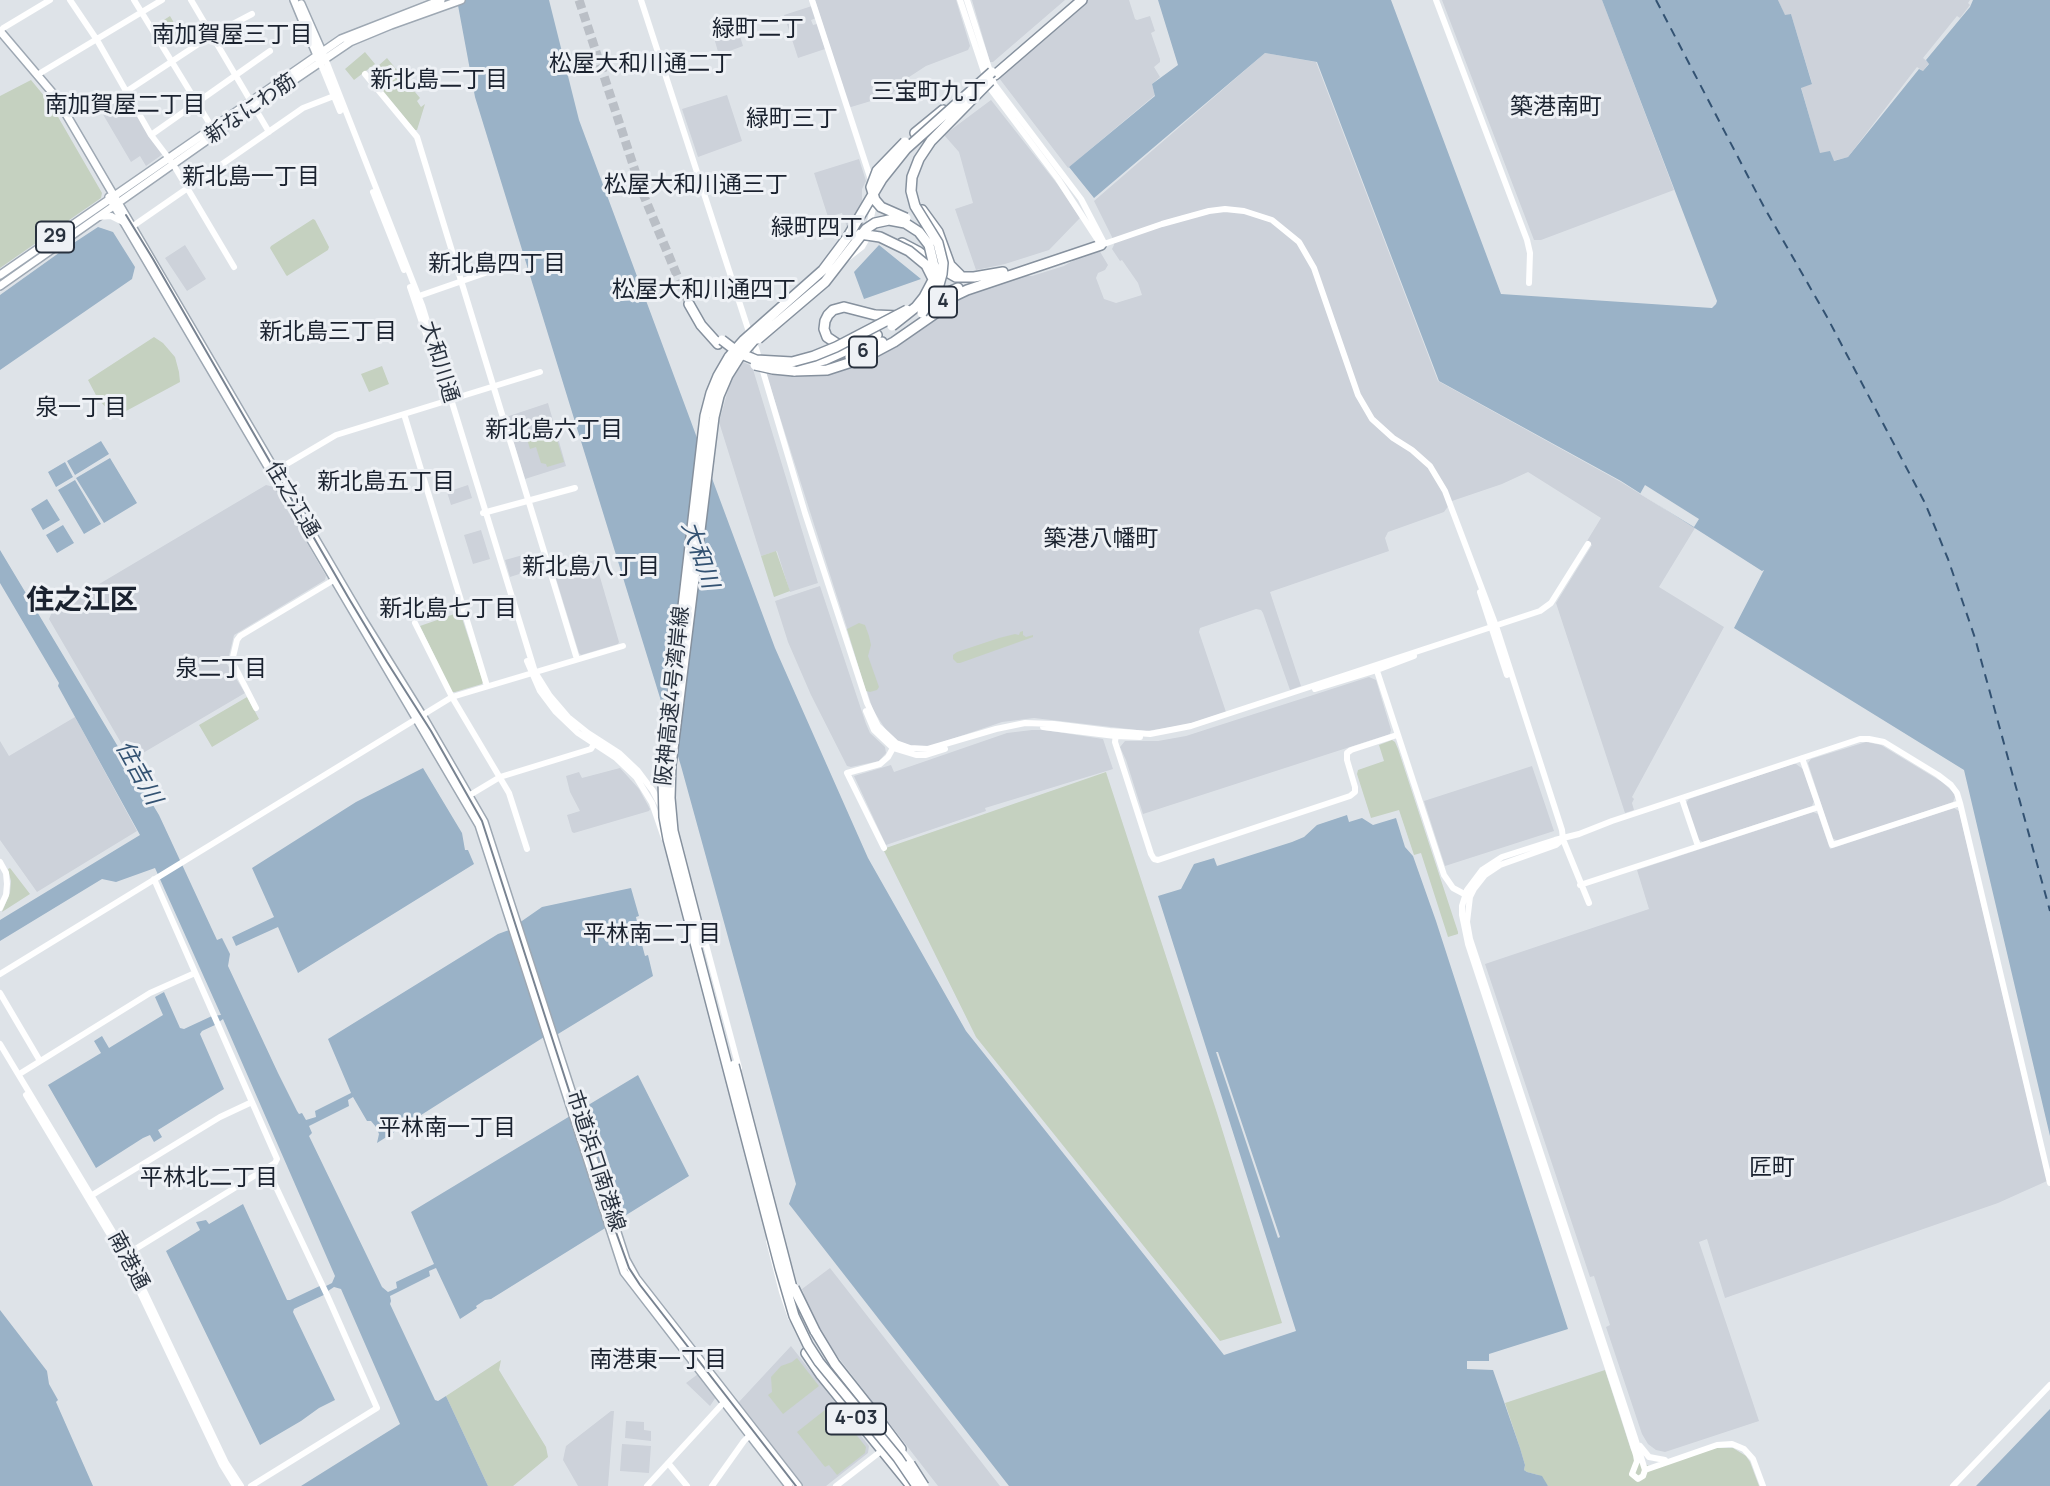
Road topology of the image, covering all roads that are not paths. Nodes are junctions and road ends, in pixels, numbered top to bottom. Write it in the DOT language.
graph roads {
  1 [pos="50,0"];
  2 [pos="70,0"];
  3 [pos="134,0"];
  4 [pos="162,0"];
  5 [pos="191,0"];
  6 [pos="297,0"];
  7 [pos="461,0"];
  8 [pos="641,0"];
  9 [pos="812,0"];
  10 [pos="960,0"];
  11 [pos="967,0"];
  12 [pos="1076,0"];
  13 [pos="1082,0"];
  14 [pos="1436,0"];
  15 [pos="441,4"];
  16 [pos="141,12"];
  17 [pos="251,14"];
  18 [pos="0,31"];
  19 [pos="212,35"];
  20 [pos="0,38"];
  21 [pos="97,40"];
  22 [pos="270,51"];
  23 [pos="321,56"];
  24 [pos="171,62"];
  25 [pos="365,74"];
  26 [pos="37,75"];
  27 [pos="236,76"];
  28 [pos="989,78"];
  29 [pos="127,92"];
  30 [pos="334,96"];
  31 [pos="112,102"];
  32 [pos="197,103"];
  33 [pos="252,104"];
  34 [pos="214,131"];
  35 [pos="269,132"];
  36 [pos="151,135"];
  37 [pos="171,161"];
  38 [pos="914,171"];
  39 [pos="882,184"];
  40 [pos="187,189"];
  41 [pos="114,201"];
  42 [pos="98,217"];
  43 [pos="124,224"];
  44 [pos="909,225"];
  45 [pos="133,226"];
  46 [pos="870,234"];
  47 [pos="1101,243"];
  48 [pos="508,265"];
  49 [pos="234,267"];
  50 [pos="1014,269"];
  51 [pos="0,275"];
  52 [pos="974,278"];
  53 [pos="997,280"];
  54 [pos="461,281"];
  55 [pos="1529,283"];
  56 [pos="0,286"];
  57 [pos="419,296"];
  58 [pos="691,303"];
  59 [pos="918,310"];
  60 [pos="892,326"];
  61 [pos="877,335"];
  62 [pos="751,338"];
  63 [pos="720,342"];
  64 [pos="744,352"];
  65 [pos="760,361"];
  66 [pos="794,371"];
  67 [pos="540,372"];
  68 [pos="493,386"];
  69 [pos="449,400"];
  70 [pos="404,414"];
  71 [pos="704,429"];
  72 [pos="275,471"];
  73 [pos="576,488"];
  74 [pos="529,501"];
  75 [pos="484,513"];
  76 [pos="1588,544"];
  77 [pos="336,579"];
  78 [pos="415,623"];
  79 [pos="1493,628"];
  80 [pos="624,646"];
  81 [pos="577,659"];
  82 [pos="1376,668"];
  83 [pos="533,672"];
  84 [pos="487,685"];
  85 [pos="452,696"];
  86 [pos="257,708"];
  87 [pos="419,717"];
  88 [pos="1116,734"];
  89 [pos="1397,735"];
  90 [pos="594,744"];
  91 [pos="893,748"];
  92 [pos="1802,758"];
  93 [pos="500,777"];
  94 [pos="466,797"];
  95 [pos="1682,799"];
  96 [pos="1960,803"];
  97 [pos="1819,807"];
  98 [pos="1563,839"];
  99 [pos="1698,846"];
  100 [pos="884,848"];
  101 [pos="527,849"];
  102 [pos="0,862"];
  103 [pos="155,878"];
  104 [pos="1580,885"];
  105 [pos="1468,895"];
  106 [pos="1589,903"];
  107 [pos="0,908"];
  108 [pos="195,973"];
  109 [pos="0,974"];
  110 [pos="0,993"];
  111 [pos="0,1044"];
  112 [pos="0,1052"];
  113 [pos="40,1061"];
  114 [pos="21,1073"];
  115 [pos="253,1102"];
  116 [pos="267,1168"];
  117 [pos="2050,1183"];
  118 [pos="90,1196"];
  119 [pos="125,1256"];
  120 [pos="782,1264"];
  121 [pos="2050,1385"];
  122 [pos="726,1400"];
  123 [pos="750,1435"];
  124 [pos="1635,1438"];
  125 [pos="901,1450"];
  126 [pos="880,1452"];
  127 [pos="1671,1460"];
  128 [pos="668,1463"];
  129 [pos="1644,1470"];
  130 [pos="912,1485"];
  131 [pos="235,1486"];
  132 [pos="241,1486"];
  133 [pos="251,1486"];
  134 [pos="647,1486"];
  135 [pos="687,1486"];
  136 [pos="712,1486"];
  137 [pos="789,1486"];
  138 [pos="797,1486"];
  139 [pos="836,1486"];
  140 [pos="927,1486"];
  141 [pos="1763,1486"];
  142 [pos="1953,1486"];
  1 -- 18 [label="street"];
  2 -- 21 [label="street"];
  3 -- 16 [label="street"];
  4 -- 16 [label="street"];
  5 -- 19 [label="street"];
  6 -- 23 [label="main road"];
  7 -- 15 [label="main road, 29"];
  8 -- 62 [label="street"];
  9 -- 39 [label="street"];
  10 -- 28 [label="street"];
  11 -- 28 [label="street"];
  12 -- 28 [label="highway, 阪神高速4号湾岸線 / 4, bridge"];
  13 -- 28 [label="highway, 阪神高速4号湾岸線 / 4"];
  14 -- 55 [label="street"];
  15 -- 23 [label="main road, 新なにわ筋 / 29"];
  16 -- 21 [label="street"];
  16 -- 24 [label="street"];
  17 -- 19 [label="street"];
  18 -- 26 [label="main road"];
  19 -- 24 [label="street"];
  19 -- 27 [label="street"];
  20 -- 41 [label="main road"];
  21 -- 26 [label="street"];
  21 -- 29 [label="street"];
  22 -- 27 [label="street"];
  23 -- 30 [label="street, 大和川通"];
  23 -- 33 [label="main road, 新なにわ筋 / 29"];
  23 -- 57 [label="street, 大和川通"];
  24 -- 29 [label="street"];
  24 -- 32 [label="street"];
  25 -- 54 [label="street"];
  26 -- 41 [label="main road"];
  27 -- 32 [label="street"];
  27 -- 33 [label="street"];
  28 -- 38 [label="highway, 4, bridge"];
  28 -- 39 [label="street"];
  28 -- 47 [label="street"];
  28 -- 60 [label="highway, 4, bridge"];
  28 -- 64 [label="highway, 阪神高速4号湾岸線 / 4, bridge"];
  28 -- 71 [label="highway, 阪神高速4号湾岸線 / 4, bridge"];
  29 -- 31 [label="street"];
  29 -- 36 [label="street"];
  30 -- 35 [label="street"];
  30 -- 69 [label="street, 大和川通"];
  32 -- 34 [label="street"];
  32 -- 36 [label="street"];
  33 -- 34 [label="main road, 新なにわ筋 / 29"];
  33 -- 35 [label="street"];
  34 -- 37 [label="main road, 新なにわ筋 / 29"];
  35 -- 40 [label="street"];
  36 -- 37 [label="street"];
  37 -- 40 [label="street"];
  37 -- 41 [label="main road, 新なにわ筋 / 29"];
  38 -- 52 [label="highway, 4, bridge"];
  38 -- 59 [label="highway, bridge"];
  39 -- 62 [label="street"];
  40 -- 45 [label="street"];
  40 -- 49 [label="street"];
  41 -- 42 [label="main road, 新なにわ筋 / 29"];
  41 -- 43 [label="main road, 住之江通"];
  41 -- 45 [label="main road, 住之江通"];
  41 -- 51 [label="main road, 新なにわ筋 / 29"];
  42 -- 43 [label="street"];
  42 -- 56 [label="main road, 新なにわ筋 / 29"];
  43 -- 77 [label="main road, 住之江通"];
  44 -- 60 [label="highway, 6, bridge"];
  44 -- 64 [label="highway, 4, bridge"];
  45 -- 72 [label="main road, 住之江通"];
  46 -- 52 [label="highway, 4, bridge"];
  46 -- 59 [label="highway, bridge"];
  46 -- 71 [label="highway, 4, bridge"];
  47 -- 50 [label="highway, 4"];
  47 -- 53 [label="highway, 4"];
  47 -- 79 [label="street"];
  48 -- 54 [label="street"];
  50 -- 52 [label="highway, 4"];
  50 -- 59 [label="highway"];
  53 -- 61 [label="highway, 4"];
  53 -- 66 [label="highway"];
  54 -- 57 [label="street"];
  54 -- 68 [label="street"];
  57 -- 69 [label="street, 大和川通"];
  58 -- 63 [label="highway, 6"];
  59 -- 65 [label="highway, bridge"];
  59 -- 66 [label="highway, 6"];
  60 -- 61 [label="highway, 6"];
  61 -- 65 [label="highway, 6, bridge"];
  62 -- 88 [label="street"];
  62 -- 91 [label="street"];
  63 -- 65 [label="highway, 6, bridge"];
  63 -- 66 [label="highway, 6, bridge"];
  64 -- 120 [label="highway, 阪神高速4号湾岸線 / 4, bridge"];
  67 -- 68 [label="street"];
  68 -- 69 [label="street"];
  68 -- 74 [label="street"];
  69 -- 70 [label="street"];
  69 -- 75 [label="street, 大和川通"];
  70 -- 72 [label="street"];
  70 -- 84 [label="street"];
  71 -- 120 [label="highway, 阪神高速4号湾岸線 / 4, bridge"];
  72 -- 77 [label="main road, 住之江通"];
  73 -- 74 [label="street"];
  74 -- 75 [label="street"];
  74 -- 81 [label="street"];
  75 -- 83 [label="street, 大和川通"];
  76 -- 79 [label="street"];
  77 -- 86 [label="street"];
  77 -- 87 [label="main road, 住之江通"];
  78 -- 85 [label="street"];
  79 -- 82 [label="street"];
  79 -- 98 [label="street"];
  80 -- 81 [label="street"];
  81 -- 83 [label="street"];
  82 -- 88 [label="street"];
  82 -- 89 [label="street"];
  83 -- 84 [label="street"];
  83 -- 90 [label="street"];
  83 -- 125 [label="street"];
  84 -- 85 [label="street"];
  85 -- 87 [label="street"];
  85 -- 93 [label="street"];
  87 -- 94 [label="main road, 住之江通"];
  87 -- 103 [label="street"];
  88 -- 89 [label="street"];
  88 -- 91 [label="street"];
  89 -- 105 [label="street"];
  90 -- 93 [label="street"];
  90 -- 130 [label="street"];
  91 -- 100 [label="street"];
  92 -- 95 [label="street"];
  92 -- 96 [label="street"];
  92 -- 97 [label="street"];
  93 -- 94 [label="street"];
  93 -- 101 [label="street"];
  94 -- 122 [label="main road, 市道浜口南港線"];
  95 -- 98 [label="street"];
  95 -- 99 [label="street"];
  96 -- 97 [label="street"];
  96 -- 117 [label="street"];
  97 -- 99 [label="street"];
  98 -- 104 [label="street"];
  98 -- 105 [label="street"];
  99 -- 104 [label="street"];
  102 -- 107 [label="street"];
  103 -- 108 [label="street"];
  103 -- 109 [label="street"];
  104 -- 106 [label="street"];
  105 -- 124 [label="street"];
  105 -- 129 [label="street"];
  108 -- 113 [label="street"];
  108 -- 115 [label="street"];
  110 -- 113 [label="street"];
  111 -- 118 [label="street, 南港通"];
  112 -- 118 [label="street, 南港通"];
  113 -- 114 [label="street"];
  115 -- 116 [label="street"];
  115 -- 118 [label="street"];
  116 -- 119 [label="street"];
  116 -- 133 [label="street"];
  118 -- 119 [label="street, 南港通"];
  119 -- 131 [label="street, 南港通"];
  119 -- 132 [label="street, 南港通"];
  120 -- 125 [label="highway, 4-03, bridge"];
  120 -- 130 [label="highway, 阪神高速4号湾岸線 / 4, bridge"];
  120 -- 140 [label="highway, 阪神高速4号湾岸線 / 4, bridge"];
  121 -- 142 [label="street"];
  122 -- 123 [label="main road, 市道浜口南港線"];
  122 -- 128 [label="street"];
  122 -- 138 [label="main road, 市道浜口南港線"];
  123 -- 136 [label="street"];
  123 -- 137 [label="main road, 市道浜口南港線"];
  124 -- 127 [label="street"];
  124 -- 129 [label="street"];
  125 -- 140 [label="street"];
  126 -- 139 [label="street"];
  127 -- 129 [label="street"];
  127 -- 141 [label="street"];
  128 -- 134 [label="street"];
  128 -- 135 [label="street"];
}
